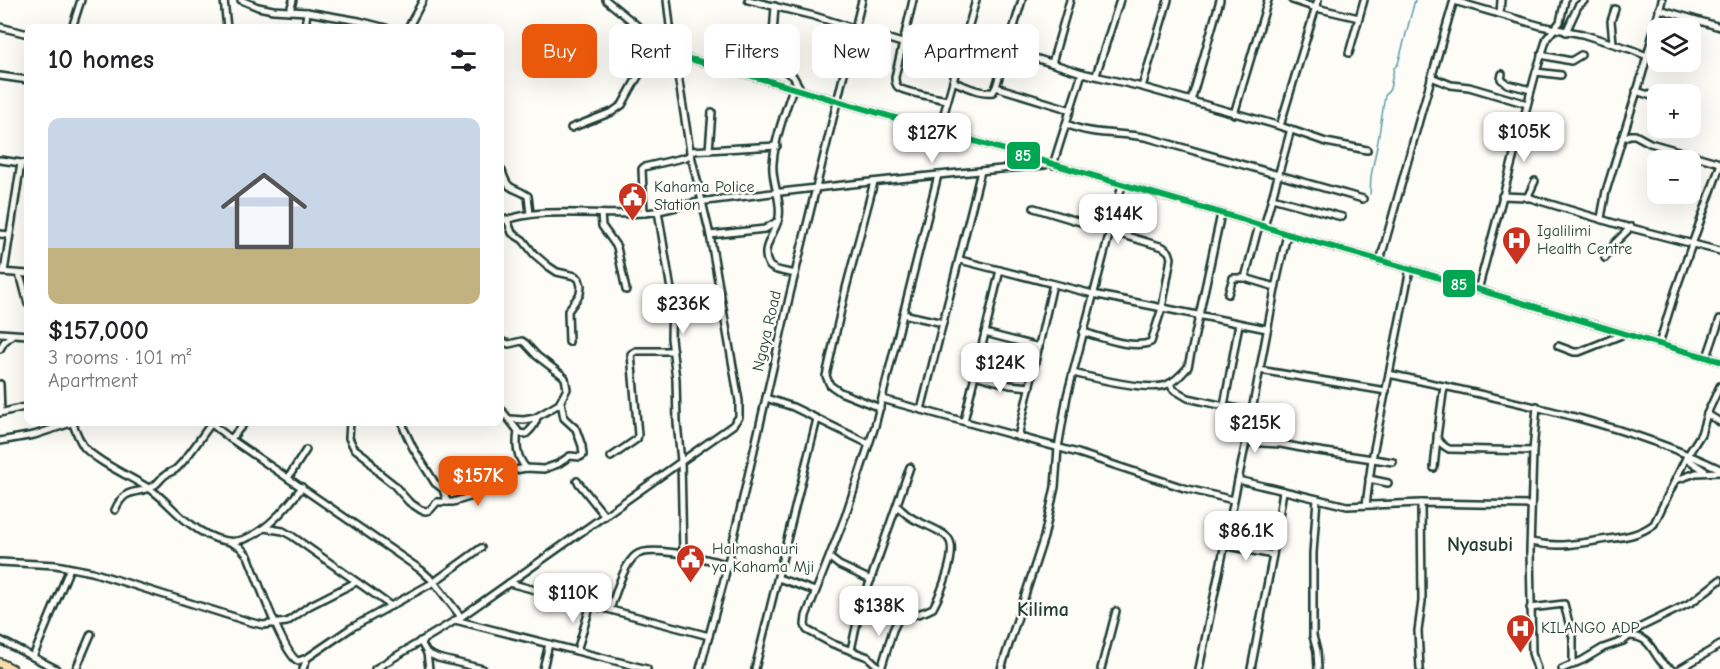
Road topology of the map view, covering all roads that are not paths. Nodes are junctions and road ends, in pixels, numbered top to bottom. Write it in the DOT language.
graph roads {
  1 [pos="81,0"];
  2 [pos="224,0"];
  3 [pos="241,0"];
  4 [pos="293,0"];
  5 [pos="423,0"];
  6 [pos="606,0"];
  7 [pos="667,0"];
  8 [pos="748,0"];
  9 [pos="862,0"];
  10 [pos="913,0"];
  11 [pos="976,0"];
  12 [pos="1022,0"];
  13 [pos="1070,0"];
  14 [pos="1120,0"];
  15 [pos="1168,0"];
  16 [pos="1220,0"];
  17 [pos="1268,0"];
  18 [pos="1292,0"];
  19 [pos="1318,0"];
  20 [pos="1364,0"];
  21 [pos="1501,0"];
  22 [pos="1565,0"];
  23 [pos="1662,0"];
  24 [pos="758,1"];
  25 [pos="1454,1"];
  26 [pos="1584,1"];
  27 [pos="775,6"];
  28 [pos="1316,8"];
  29 [pos="1615,9"];
  30 [pos="1659,9"];
  31 [pos="291,11"];
  32 [pos="307,12"];
  33 [pos="1500,14"];
  34 [pos="1359,18"];
  35 [pos="1657,18"];
  36 [pos="73,24"];
  37 [pos="227,24"];
  38 [pos="306,24"];
  39 [pos="371,24"];
  40 [pos="410,24"];
  41 [pos="635,24"];
  42 [pos="670,24"];
  43 [pos="774,24"];
  44 [pos="839,24"];
  45 [pos="856,24"];
  46 [pos="1015,24"];
  47 [pos="0,27"];
  48 [pos="1720,27"];
  49 [pos="1554,29"];
  50 [pos="1566,32"];
  51 [pos="24,33"];
  52 [pos="891,40"];
  53 [pos="902,43"];
  54 [pos="1612,44"];
  55 [pos="1349,53"];
  56 [pos="1541,55"];
  57 [pos="1581,55"];
  58 [pos="1647,56"];
  59 [pos="1039,59"];
  60 [pos="1052,63"];
  61 [pos="1536,72"];
  62 [pos="1082,73"];
  63 [pos="1502,74"];
  64 [pos="1096,75"];
  65 [pos="1562,75"];
  66 [pos="0,76"];
  67 [pos="1431,77"];
  68 [pos="637,78"];
  69 [pos="678,78"];
  70 [pos="759,78"];
  71 [pos="794,78"];
  72 [pos="843,78"];
  73 [pos="999,78"];
  74 [pos="24,79"];
  75 [pos="954,82"];
  76 [pos="996,87"];
  77 [pos="1143,87"];
  78 [pos="793,88"];
  79 [pos="801,90"];
  80 [pos="1531,90"];
  81 [pos="1636,91"];
  82 [pos="1647,94"];
  83 [pos="947,100"];
  84 [pos="838,101"];
  85 [pos="1191,102"];
  86 [pos="1527,104"];
  87 [pos="1071,110"];
  88 [pos="712,112"];
  89 [pos="1234,114"];
  90 [pos="1067,124"];
  91 [pos="1280,126"];
  92 [pos="571,128"];
  93 [pos="1291,129"];
  94 [pos="939,130"];
  95 [pos="1622,138"];
  96 [pos="777,146"];
  97 [pos="709,150"];
  98 [pos="1367,150"];
  99 [pos="691,154"];
  100 [pos="0,159"];
  101 [pos="21,163"];
  102 [pos="24,163"];
  103 [pos="1051,165"];
  104 [pos="1720,165"];
  105 [pos="981,171"];
  106 [pos="1279,174"];
  107 [pos="938,175"];
  108 [pos="504,178"];
  109 [pos="1535,181"];
  110 [pos="874,182"];
  111 [pos="1122,185"];
  112 [pos="816,188"];
  113 [pos="776,193"];
  114 [pos="1502,196"];
  115 [pos="1272,198"];
  116 [pos="1527,198"];
  117 [pos="1363,199"];
  118 [pos="702,201"];
  119 [pos="1034,208"];
  120 [pos="658,212"];
  121 [pos="644,213"];
  122 [pos="530,214"];
  123 [pos="601,214"];
  124 [pos="1221,214"];
  125 [pos="1342,217"];
  126 [pos="1600,218"];
  127 [pos="507,219"];
  128 [pos="504,220"];
  129 [pos="778,220"];
  130 [pos="1262,226"];
  131 [pos="1631,227"];
  132 [pos="1110,230"];
  133 [pos="0,234"];
  134 [pos="1287,234"];
  135 [pos="710,235"];
  136 [pos="9,236"];
  137 [pos="1692,244"];
  138 [pos="1720,251"];
  139 [pos="1605,258"];
  140 [pos="960,260"];
  141 [pos="1380,261"];
  142 [pos="1410,269"];
  143 [pos="1000,270"];
  144 [pos="2,272"];
  145 [pos="18,274"];
  146 [pos="24,274"];
  147 [pos="795,274"];
  148 [pos="1245,278"];
  149 [pos="1053,284"];
  150 [pos="1275,286"];
  151 [pos="626,290"];
  152 [pos="1478,290"];
  153 [pos="24,291"];
  154 [pos="1093,294"];
  155 [pos="1228,294"];
  156 [pos="1162,308"];
  157 [pos="903,314"];
  158 [pos="1199,315"];
  159 [pos="1720,319"];
  160 [pos="943,323"];
  161 [pos="1239,324"];
  162 [pos="1267,329"];
  163 [pos="1083,332"];
  164 [pos="0,333"];
  165 [pos="984,333"];
  166 [pos="13,334"];
  167 [pos="1624,334"];
  168 [pos="24,335"];
  169 [pos="504,342"];
  170 [pos="569,342"];
  171 [pos="1659,344"];
  172 [pos="1558,346"];
  173 [pos="1039,348"];
  174 [pos="0,349"];
  175 [pos="673,351"];
  176 [pos="1707,357"];
  177 [pos="1720,361"];
  178 [pos="1259,370"];
  179 [pos="1073,373"];
  180 [pos="1389,374"];
  181 [pos="975,375"];
  182 [pos="0,384"];
  183 [pos="1170,384"];
  184 [pos="1444,386"];
  185 [pos="1720,386"];
  186 [pos="1030,387"];
  187 [pos="1386,391"];
  188 [pos="766,398"];
  189 [pos="882,399"];
  190 [pos="561,402"];
  191 [pos="1224,406"];
  192 [pos="1537,406"];
  193 [pos="24,407"];
  194 [pos="880,408"];
  195 [pos="921,410"];
  196 [pos="1,412"];
  197 [pos="504,412"];
  198 [pos="1251,412"];
  199 [pos="1707,414"];
  200 [pos="537,417"];
  201 [pos="510,419"];
  202 [pos="817,419"];
  203 [pos="964,421"];
  204 [pos="1720,422"];
  205 [pos="61,426"];
  206 [pos="74,426"];
  207 [pos="208,426"];
  208 [pos="214,426"];
  209 [pos="242,426"];
  210 [pos="350,426"];
  211 [pos="404,426"];
  212 [pos="518,433"];
  213 [pos="1018,437"];
  214 [pos="1437,437"];
  215 [pos="231,439"];
  216 [pos="0,441"];
  217 [pos="1246,442"];
  218 [pos="869,444"];
  219 [pos="1058,448"];
  220 [pos="306,450"];
  221 [pos="1533,451"];
  222 [pos="1688,456"];
  223 [pos="611,457"];
  224 [pos="1372,459"];
  225 [pos="681,461"];
  226 [pos="1393,462"];
  227 [pos="910,467"];
  228 [pos="526,468"];
  229 [pos="1434,468"];
  230 [pos="1720,471"];
  231 [pos="1707,472"];
  232 [pos="288,478"];
  233 [pos="1369,479"];
  234 [pos="1238,480"];
  235 [pos="1676,480"];
  236 [pos="577,481"];
  237 [pos="1388,483"];
  238 [pos="302,487"];
  239 [pos="148,488"];
  240 [pos="1283,491"];
  241 [pos="1317,499"];
  242 [pos="1233,501"];
  243 [pos="447,502"];
  244 [pos="1421,503"];
  245 [pos="1366,505"];
  246 [pos="1531,505"];
  247 [pos="897,506"];
  248 [pos="115,510"];
  249 [pos="605,516"];
  250 [pos="264,528"];
  251 [pos="228,541"];
  252 [pos="1531,542"];
  253 [pos="1224,545"];
  254 [pos="481,548"];
  255 [pos="683,555"];
  256 [pos="1273,555"];
  257 [pos="830,558"];
  258 [pos="0,562"];
  259 [pos="727,564"];
  260 [pos="70,568"];
  261 [pos="778,578"];
  262 [pos="871,580"];
  263 [pos="1720,580"];
  264 [pos="356,582"];
  265 [pos="434,582"];
  266 [pos="509,583"];
  267 [pos="815,591"];
  268 [pos="863,602"];
  269 [pos="591,604"];
  270 [pos="391,606"];
  271 [pos="1530,608"];
  272 [pos="610,609"];
  273 [pos="1116,611"];
  274 [pos="900,616"];
  275 [pos="458,618"];
  276 [pos="276,624"];
  277 [pos="92,634"];
  278 [pos="709,636"];
  279 [pos="1630,636"];
  280 [pos="0,640"];
  281 [pos="420,641"];
  282 [pos="549,644"];
  283 [pos="1720,645"];
  284 [pos="851,650"];
  285 [pos="577,651"];
  286 [pos="427,653"];
  287 [pos="33,657"];
  288 [pos="307,658"];
  289 [pos="0,663"];
  290 [pos="1573,664"];
  291 [pos="12,669"];
  292 [pos="56,669"];
  293 [pos="76,669"];
  294 [pos="303,669"];
  295 [pos="375,669"];
  296 [pos="429,669"];
  297 [pos="483,669"];
  298 [pos="543,669"];
  299 [pos="647,669"];
  300 [pos="700,669"];
  301 [pos="755,669"];
  302 [pos="881,669"];
  303 [pos="1001,669"];
  304 [pos="1101,669"];
  305 [pos="1199,669"];
  306 [pos="1251,669"];
  307 [pos="1318,669"];
  308 [pos="1420,669"];
  309 [pos="1537,669"];
  310 [pos="1562,669"];
  311 [pos="1671,669"];
  312 [pos="1680,669"];
  1 -- 36 [label="street"];
  2 -- 37 [label="street"];
  3 -- 31 [label="street"];
  4 -- 31 [label="street"];
  5 -- 40 [label="street"];
  6 -- 41 [label="street"];
  7 -- 42 [label="street"];
  8 -- 24 [label="street"];
  9 -- 45 [label="street, Ngaya Road"];
  10 -- 53 [label="street"];
  11 -- 75 [label="street"];
  12 -- 46 [label="street"];
  13 -- 60 [label="street"];
  14 -- 64 [label="street"];
  15 -- 77 [label="street"];
  16 -- 85 [label="street"];
  17 -- 89 [label="street"];
  18 -- 28 [label="street"];
  19 -- 28 [label="street"];
  20 -- 34 [label="street"];
  21 -- 33 [label="street"];
  22 -- 49 [label="street"];
  23 -- 30 [label="street"];
  24 -- 27 [label="street"];
  25 -- 33 [label="street"];
  25 -- 67 [label="street"];
  26 -- 50 [label="street"];
  27 -- 43 [label="street"];
  27 -- 44 [label="street"];
  28 -- 34 [label="street"];
  28 -- 91 [label="street"];
  29 -- 54 [label="street"];
  30 -- 35 [label="street"];
  30 -- 48 [label="street"];
  31 -- 32 [label="street"];
  32 -- 38 [label="street"];
  32 -- 39 [label="street"];
  33 -- 49 [label="street"];
  34 -- 55 [label="street"];
  47 -- 51 [label="street"];
  49 -- 50 [label="street"];
  49 -- 56 [label="street"];
  50 -- 54 [label="street"];
  52 -- 53 [label="street"];
  53 -- 83 [label="street"];
  54 -- 58 [label="street"];
  56 -- 57 [label="street"];
  56 -- 61 [label="street"];
  58 -- 81 [label="street"];
  59 -- 60 [label="street"];
  60 -- 62 [label="street"];
  61 -- 65 [label="street"];
  61 -- 80 [label="street"];
  62 -- 64 [label="street"];
  62 -- 87 [label="street"];
  63 -- 80 [label="street"];
  64 -- 77 [label="street"];
  66 -- 74 [label="street"];
  67 -- 86 [label="street"];
  67 -- 141 [label="street"];
  68 -- 92 [label="street"];
  69 -- 99 [label="street"];
  70 -- 78 [label="street"];
  71 -- 79 [label="street"];
  72 -- 84 [label="street, Ngaya Road"];
  73 -- 76 [label="street"];
  75 -- 76 [label="street"];
  75 -- 83 [label="street"];
  76 -- 87 [label="street"];
  77 -- 85 [label="street"];
  78 -- 79 [label="street"];
  78 -- 96 [label="street"];
  79 -- 84 [label="street"];
  80 -- 86 [label="street"];
  81 -- 82 [label="street"];
  81 -- 95 [label="street"];
  83 -- 94 [label="street"];
  84 -- 94 [label="street"];
  84 -- 112 [label="street, Ngaya Road"];
  85 -- 89 [label="street"];
  86 -- 114 [label="street"];
  87 -- 90 [label="street"];
  88 -- 97 [label="street"];
  89 -- 91 [label="street"];
  90 -- 103 [label="street"];
  90 -- 106 [label="street"];
  91 -- 93 [label="street"];
  93 -- 98 [label="street"];
  93 -- 106 [label="street"];
  94 -- 103 [label="street"];
  95 -- 104 [label="street"];
  95 -- 126 [label="street"];
  96 -- 97 [label="street"];
  96 -- 113 [label="street"];
  97 -- 99 [label="street"];
  99 -- 118 [label="street"];
  99 -- 121 [label="street"];
  100 -- 101 [label="street"];
  101 -- 102 [label="street"];
  101 -- 136 [label="street"];
  103 -- 105 [label="street"];
  103 -- 111 [label="street"];
  104 -- 137 [label="street"];
  105 -- 107 [label="street"];
  105 -- 140 [label="street"];
  106 -- 115 [label="street"];
  106 -- 117 [label="street"];
  107 -- 110 [label="street"];
  107 -- 157 [label="street"];
  108 -- 122 [label="street"];
  109 -- 116 [label="street"];
  110 -- 112 [label="street"];
  110 -- 194 [label="street"];
  111 -- 124 [label="street"];
  111 -- 132 [label="street"];
  112 -- 113 [label="street"];
  112 -- 147 [label="street, Ngaya Road"];
  113 -- 118 [label="street"];
  113 -- 129 [label="street"];
  114 -- 116 [label="street"];
  114 -- 152 [label="street"];
  115 -- 125 [label="street"];
  115 -- 130 [label="street"];
  116 -- 126 [label="street"];
  118 -- 120 [label="street"];
  118 -- 135 [label="street"];
  119 -- 132 [label="street"];
  120 -- 121 [label="street"];
  120 -- 175 [label="street"];
  121 -- 123 [label="street"];
  122 -- 123 [label="street"];
  122 -- 127 [label="street"];
  123 -- 151 [label="street"];
  124 -- 130 [label="street"];
  124 -- 158 [label="street"];
  126 -- 131 [label="street"];
  127 -- 128 [label="street"];
  127 -- 170 [label="street"];
  129 -- 135 [label="street"];
  129 -- 147 [label="street"];
  130 -- 134 [label="street"];
  130 -- 148 [label="street"];
  131 -- 137 [label="street"];
  131 -- 139 [label="street"];
  132 -- 154 [label="street"];
  132 -- 156 [label="street"];
  133 -- 136 [label="street"];
  134 -- 141 [label="street"];
  134 -- 150 [label="street"];
  135 -- 225 [label="street"];
  136 -- 144 [label="street"];
  137 -- 138 [label="street"];
  137 -- 171 [label="street"];
  140 -- 143 [label="street"];
  140 -- 160 [label="street"];
  141 -- 142 [label="street"];
  142 -- 152 [label="street"];
  142 -- 180 [label="street"];
  143 -- 149 [label="street"];
  143 -- 165 [label="street"];
  144 -- 145 [label="street"];
  145 -- 146 [label="street"];
  145 -- 153 [label="street"];
  147 -- 188 [label="street, Ngaya Road"];
  148 -- 150 [label="street"];
  148 -- 155 [label="street"];
  149 -- 154 [label="street"];
  149 -- 173 [label="street"];
  150 -- 162 [label="street"];
  152 -- 167 [label="street"];
  154 -- 156 [label="street"];
  154 -- 163 [label="street"];
  156 -- 158 [label="street"];
  156 -- 163 [label="street"];
  157 -- 160 [label="street"];
  157 -- 189 [label="street"];
  158 -- 161 [label="street"];
  158 -- 183 [label="street"];
  159 -- 176 [label="street"];
  160 -- 195 [label="street"];
  161 -- 162 [label="street"];
  161 -- 191 [label="street"];
  162 -- 178 [label="street"];
  163 -- 179 [label="street"];
  164 -- 166 [label="street"];
  165 -- 173 [label="street"];
  165 -- 181 [label="street"];
  166 -- 168 [label="street"];
  166 -- 174 [label="street"];
  167 -- 171 [label="street"];
  167 -- 172 [label="street"];
  169 -- 190 [label="street"];
  171 -- 176 [label="street"];
  173 -- 186 [label="street"];
  175 -- 223 [label="street"];
  175 -- 225 [label="street"];
  176 -- 177 [label="street"];
  178 -- 187 [label="street"];
  178 -- 198 [label="street"];
  179 -- 183 [label="street"];
  179 -- 219 [label="street"];
  180 -- 184 [label="street"];
  180 -- 187 [label="street"];
  181 -- 186 [label="street"];
  181 -- 203 [label="street"];
  182 -- 196 [label="street"];
  183 -- 191 [label="street"];
  184 -- 192 [label="street"];
  184 -- 214 [label="street"];
  185 -- 199 [label="street"];
  186 -- 213 [label="street"];
  187 -- 224 [label="street"];
  188 -- 202 [label="street"];
  188 -- 259 [label="street, Ngaya Road"];
  189 -- 194 [label="street"];
  189 -- 195 [label="street"];
  190 -- 200 [label="street"];
  190 -- 228 [label="street"];
  191 -- 198 [label="street"];
  192 -- 221 [label="street"];
  192 -- 222 [label="street"];
  193 -- 196 [label="street"];
  194 -- 218 [label="street"];
  195 -- 203 [label="street"];
  197 -- 201 [label="street"];
  198 -- 217 [label="street"];
  199 -- 204 [label="street"];
  199 -- 222 [label="street"];
  200 -- 201 [label="street"];
  200 -- 212 [label="street"];
  201 -- 212 [label="street"];
  202 -- 218 [label="street"];
  202 -- 261 [label="street"];
  203 -- 213 [label="street"];
  205 -- 216 [label="street"];
  206 -- 239 [label="street"];
  207 -- 239 [label="street"];
  208 -- 215 [label="street"];
  209 -- 215 [label="street"];
  210 -- 243 [label="street"];
  211 -- 243 [label="street"];
  212 -- 228 [label="street"];
  213 -- 219 [label="street"];
  214 -- 221 [label="street"];
  214 -- 229 [label="street"];
  215 -- 232 [label="street"];
  217 -- 224 [label="street"];
  217 -- 234 [label="street"];
  218 -- 257 [label="street"];
  219 -- 242 [label="street"];
  219 -- 303 [label="street"];
  220 -- 232 [label="street"];
  221 -- 246 [label="street"];
  222 -- 230 [label="street"];
  222 -- 231 [label="street"];
  222 -- 235 [label="street"];
  224 -- 226 [label="street"];
  224 -- 233 [label="street"];
  225 -- 249 [label="street"];
  225 -- 255 [label="street"];
  227 -- 247 [label="street"];
  228 -- 243 [label="street"];
  230 -- 231 [label="street"];
  231 -- 235 [label="street"];
  232 -- 238 [label="street"];
  233 -- 237 [label="street"];
  233 -- 245 [label="street"];
  234 -- 240 [label="street"];
  234 -- 242 [label="street"];
  235 -- 252 [label="street"];
  236 -- 249 [label="street"];
  238 -- 250 [label="street"];
  238 -- 265 [label="street"];
  239 -- 248 [label="street"];
  239 -- 251 [label="street"];
  240 -- 241 [label="street"];
  240 -- 256 [label="street"];
  241 -- 245 [label="street"];
  241 -- 307 [label="street"];
  242 -- 253 [label="street"];
  244 -- 245 [label="street"];
  244 -- 246 [label="street"];
  244 -- 308 [label="street"];
  246 -- 252 [label="street"];
  247 -- 262 [label="street"];
  247 -- 274 [label="street"];
  249 -- 266 [label="street"];
  250 -- 251 [label="street"];
  250 -- 264 [label="street"];
  251 -- 276 [label="street"];
  252 -- 271 [label="street"];
  253 -- 256 [label="street"];
  253 -- 305 [label="street"];
  254 -- 265 [label="street"];
  255 -- 259 [label="street"];
  255 -- 272 [label="street"];
  256 -- 306 [label="street"];
  257 -- 262 [label="street"];
  257 -- 267 [label="street"];
  258 -- 260 [label="street"];
  259 -- 278 [label="street, Ngaya Road"];
  260 -- 276 [label="street"];
  260 -- 287 [label="street"];
  261 -- 267 [label="street"];
  261 -- 301 [label="street"];
  262 -- 268 [label="street"];
  263 -- 279 [label="street"];
  264 -- 270 [label="street"];
  264 -- 276 [label="street"];
  265 -- 270 [label="street"];
  265 -- 275 [label="street"];
  266 -- 269 [label="street"];
  266 -- 275 [label="street"];
  267 -- 284 [label="street"];
  268 -- 274 [label="street"];
  268 -- 284 [label="street"];
  269 -- 272 [label="street"];
  269 -- 285 [label="street"];
  270 -- 288 [label="street"];
  271 -- 290 [label="street"];
  271 -- 309 [label="street"];
  272 -- 278 [label="street"];
  273 -- 304 [label="street"];
  274 -- 302 [label="street"];
  275 -- 281 [label="street"];
  275 -- 282 [label="street"];
  276 -- 288 [label="street"];
  277 -- 293 [label="street"];
  278 -- 300 [label="street, Ngaya Road"];
  279 -- 290 [label="street"];
  279 -- 311 [label="street"];
  280 -- 287 [label="street"];
  281 -- 286 [label="street"];
  281 -- 295 [label="street"];
  282 -- 285 [label="street"];
  282 -- 298 [label="street"];
  283 -- 312 [label="street"];
  284 -- 302 [label="street"];
  285 -- 299 [label="street"];
  286 -- 296 [label="street"];
  286 -- 297 [label="street"];
  287 -- 292 [label="street"];
  288 -- 294 [label="street"];
  289 -- 291 [label="highway"];
  290 -- 310 [label="street"];
}
